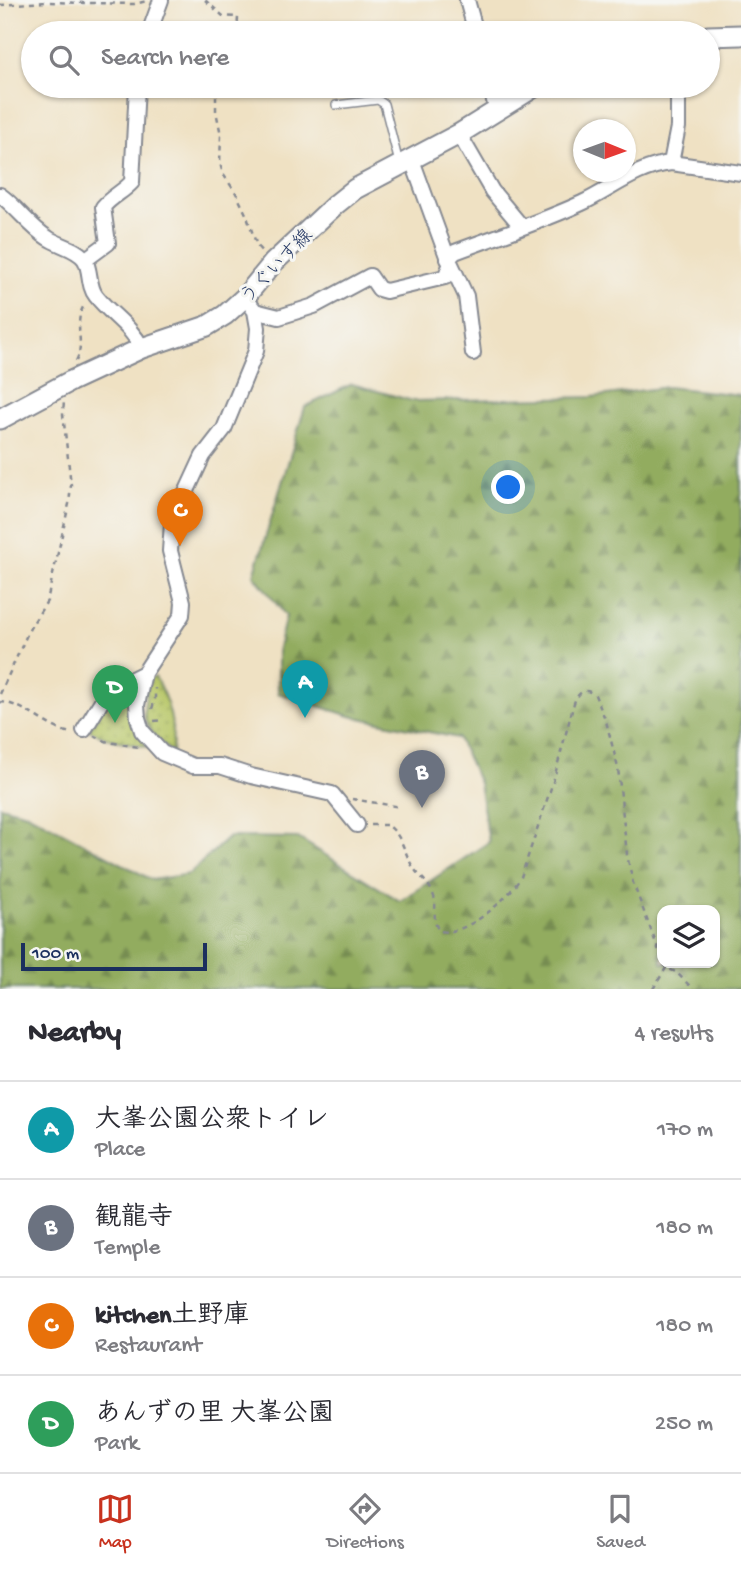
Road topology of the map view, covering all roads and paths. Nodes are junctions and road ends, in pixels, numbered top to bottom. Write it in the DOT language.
graph roads {
  1 [pos="150,0"];
  2 [pos="161,0"];
  3 [pos="205,0"];
  4 [pos="467,0"];
  5 [pos="0,5"];
  6 [pos="153,21"];
  7 [pos="238,21"];
  8 [pos="473,21"];
  9 [pos="741,35"];
  10 [pos="720,36"];
  11 [pos="136,98"];
  12 [pos="216,98"];
  13 [pos="493,98"];
  14 [pos="517,98"];
  15 [pos="678,98"];
  16 [pos="336,105"];
  17 [pos="497,111"];
  18 [pos="459,134"];
  19 [pos="406,163"];
  20 [pos="671,163"];
  21 [pos="741,173"];
  22 [pos="0,195"];
  23 [pos="522,227"];
  24 [pos="85,260"];
  25 [pos="450,261"];
  26 [pos="273,263"];
  27 [pos="94,294"];
  28 [pos="250,304"];
  29 [pos="142,348"];
  30 [pos="473,353"];
  31 [pos="68,382"];
  32 [pos="0,419"];
  33 [pos="145,672"];
  34 [pos="0,694"];
  35 [pos="0,702"];
  36 [pos="149,713"];
  37 [pos="88,733"];
  38 [pos="139,747"];
  39 [pos="335,797"];
  40 [pos="401,807"];
  41 [pos="357,825"];
  42 [pos="657,945"];
  43 [pos="666,968"];
  44 [pos="653,989"];
  45 [pos="693,989"];
  1 -- 5 [label="path"];
  2 -- 6 [label="street"];
  3 -- 7 [label="path"];
  4 -- 8 [label="street"];
  9 -- 10 [label="street"];
  11 -- 24 [label="street"];
  12 -- 26 [label="path"];
  13 -- 17 [label="street"];
  14 -- 17 [label="street, うぐいす線"];
  15 -- 20 [label="street"];
  16 -- 19 [label="lane"];
  17 -- 18 [label="street, うぐいす線"];
  18 -- 19 [label="street, うぐいす線"];
  18 -- 23 [label="street"];
  19 -- 25 [label="street"];
  19 -- 26 [label="street, うぐいす線"];
  20 -- 21 [label="street"];
  20 -- 23 [label="street"];
  22 -- 24 [label="street"];
  23 -- 25 [label="street"];
  24 -- 27 [label="street"];
  25 -- 28 [label="street"];
  25 -- 30 [label="street"];
  26 -- 28 [label="street, うぐいす線"];
  27 -- 29 [label="street"];
  27 -- 31 [label="path"];
  28 -- 29 [label="street, うぐいす線"];
  28 -- 33 [label="street"];
  29 -- 31 [label="street, うぐいす線"];
  31 -- 32 [label="street, うぐいす線"];
  31 -- 34 [label="path"];
  33 -- 36 [label="path"];
  33 -- 37 [label="street"];
  33 -- 39 [label="street"];
  35 -- 37 [label="path"];
  37 -- 38 [label="path"];
  39 -- 40 [label="path"];
  39 -- 41 [label="street"];
  41 -- 42 [label="path"];
  43 -- 44 [label="path"];
  43 -- 45 [label="path"];
}
